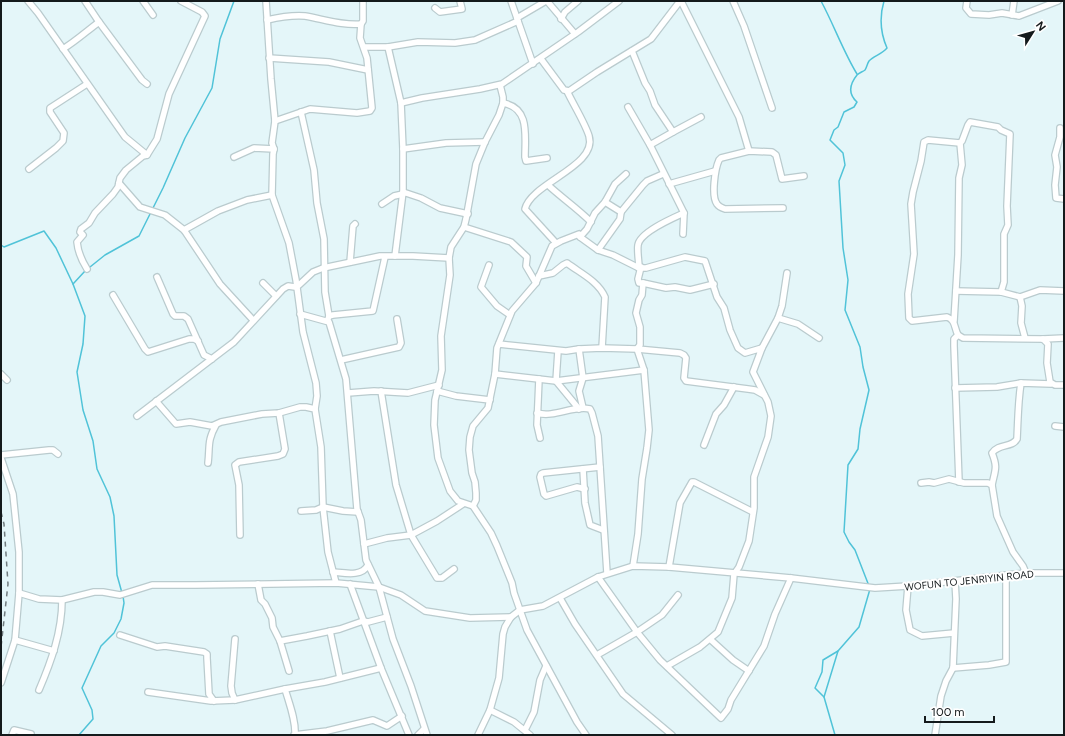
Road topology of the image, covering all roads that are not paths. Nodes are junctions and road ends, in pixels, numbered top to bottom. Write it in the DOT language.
graph roads {
  1 [pos="28,1"];
  2 [pos="85,1"];
  3 [pos="142,1"];
  4 [pos="180,1"];
  5 [pos="266,1"];
  6 [pos="363,1"];
  7 [pos="460,1"];
  8 [pos="511,1"];
  9 [pos="546,1"];
  10 [pos="578,1"];
  11 [pos="619,1"];
  12 [pos="681,1"];
  13 [pos="733,1"];
  14 [pos="967,1"];
  15 [pos="1014,1"];
  16 [pos="1058,1"];
  17 [pos="435,8"];
  18 [pos="153,15"];
  19 [pos="1012,15"];
  20 [pos="561,19"];
  21 [pos="267,20"];
  22 [pos="517,20"];
  23 [pos="99,22"];
  24 [pos="361,24"];
  25 [pos="575,34"];
  26 [pos="364,47"];
  27 [pos="388,47"];
  28 [pos="63,49"];
  29 [pos="632,51"];
  30 [pos="270,58"];
  31 [pos="541,58"];
  32 [pos="533,64"];
  33 [pos="368,70"];
  34 [pos="88,84"];
  35 [pos="147,84"];
  36 [pos="500,85"];
  37 [pos="567,91"];
  38 [pos="503,102"];
  39 [pos="401,103"];
  40 [pos="628,107"];
  41 [pos="772,108"];
  42 [pos="302,112"];
  43 [pos="700,117"];
  44 [pos="275,121"];
  45 [pos="1060,128"];
  46 [pos="673,132"];
  47 [pos="485,142"];
  48 [pos="960,143"];
  49 [pos="650,145"];
  50 [pos="403,148"];
  51 [pos="274,149"];
  52 [pos="749,151"];
  53 [pos="147,155"];
  54 [pos="234,158"];
  55 [pos="547,158"];
  56 [pos="29,169"];
  57 [pos="715,171"];
  58 [pos="626,174"];
  59 [pos="663,174"];
  60 [pos="804,176"];
  61 [pos="119,183"];
  62 [pos="669,184"];
  63 [pos="548,185"];
  64 [pos="403,193"];
  65 [pos="272,195"];
  66 [pos="1064,199"];
  67 [pos="605,202"];
  68 [pos="382,204"];
  69 [pos="783,208"];
  70 [pos="621,212"];
  71 [pos="684,213"];
  72 [pos="468,214"];
  73 [pos="591,222"];
  74 [pos="355,224"];
  75 [pos="464,227"];
  76 [pos="184,230"];
  77 [pos="683,234"];
  78 [pos="580,237"];
  79 [pos="556,243"];
  80 [pos="598,250"];
  81 [pos="395,256"];
  82 [pos="385,257"];
  83 [pos="449,258"];
  84 [pos="350,262"];
  85 [pos="489,265"];
  86 [pos="325,267"];
  87 [pos="640,268"];
  88 [pos="87,269"];
  89 [pos="787,273"];
  90 [pos="539,276"];
  91 [pos="157,277"];
  92 [pos="263,283"];
  93 [pos="536,283"];
  94 [pos="643,283"];
  95 [pos="714,284"];
  96 [pos="297,286"];
  97 [pos="956,290"];
  98 [pos="1064,291"];
  99 [pos="1001,292"];
  100 [pos="113,296"];
  101 [pos="276,296"];
  102 [pos="1020,297"];
  103 [pos="300,314"];
  104 [pos="510,315"];
  105 [pos="778,318"];
  106 [pos="329,319"];
  107 [pos="397,319"];
  108 [pos="253,320"];
  109 [pos="954,321"];
  110 [pos="958,335"];
  111 [pos="819,338"];
  112 [pos="1026,338"];
  113 [pos="1064,338"];
  114 [pos="1043,339"];
  115 [pos="198,341"];
  116 [pos="499,344"];
  117 [pos="602,348"];
  118 [pos="762,348"];
  119 [pos="579,349"];
  120 [pos="637,349"];
  121 [pos="558,351"];
  122 [pos="212,359"];
  123 [pos="341,360"];
  124 [pos="644,370"];
  125 [pos="1,374"];
  126 [pos="495,374"];
  127 [pos="582,378"];
  128 [pos="539,379"];
  129 [pos="7,380"];
  130 [pos="556,380"];
  131 [pos="1021,383"];
  132 [pos="1051,384"];
  133 [pos="439,385"];
  134 [pos="1064,385"];
  135 [pos="734,387"];
  136 [pos="955,388"];
  137 [pos="381,391"];
  138 [pos="437,391"];
  139 [pos="348,393"];
  140 [pos="764,396"];
  141 [pos="490,400"];
  142 [pos="156,401"];
  143 [pos="581,408"];
  144 [pos="315,409"];
  145 [pos="279,413"];
  146 [pos="537,413"];
  147 [pos="136,416"];
  148 [pos="216,425"];
  149 [pos="1055,426"];
  150 [pos="1064,427"];
  151 [pos="540,438"];
  152 [pos="704,445"];
  153 [pos="58,454"];
  154 [pos="1,457"];
  155 [pos="208,463"];
  156 [pos="600,467"];
  157 [pos="582,469"];
  158 [pos="959,482"];
  159 [pos="921,483"];
  160 [pos="992,485"];
  161 [pos="585,489"];
  162 [pos="463,504"];
  163 [pos="473,506"];
  164 [pos="323,507"];
  165 [pos="301,511"];
  166 [pos="358,512"];
  167 [pos="753,512"];
  168 [pos="603,530"];
  169 [pos="240,535"];
  170 [pos="411,535"];
  171 [pos="364,544"];
  172 [pos="368,565"];
  173 [pos="633,566"];
  174 [pos="669,567"];
  175 [pos="454,569"];
  176 [pos="333,572"];
  177 [pos="606,573"];
  178 [pos="1026,573"];
  179 [pos="1064,573"];
  180 [pos="734,574"];
  181 [pos="1006,575"];
  182 [pos="598,577"];
  183 [pos="791,578"];
  184 [pos="955,581"];
  185 [pos="336,582"];
  186 [pos="258,584"];
  187 [pos="350,584"];
  188 [pos="908,586"];
  189 [pos="379,587"];
  190 [pos="19,593"];
  191 [pos="678,595"];
  192 [pos="560,598"];
  193 [pos="62,600"];
  194 [pos="520,610"];
  195 [pos="387,617"];
  196 [pos="511,617"];
  197 [pos="363,621"];
  198 [pos="330,631"];
  199 [pos="636,632"];
  200 [pos="954,633"];
  201 [pos="120,635"];
  202 [pos="235,639"];
  203 [pos="15,640"];
  204 [pos="710,640"];
  205 [pos="280,641"];
  206 [pos="54,651"];
  207 [pos="597,655"];
  208 [pos="546,666"];
  209 [pos="667,666"];
  210 [pos="382,668"];
  211 [pos="954,668"];
  212 [pos="289,671"];
  213 [pos="749,671"];
  214 [pos="340,678"];
  215 [pos="1,683"];
  216 [pos="285,689"];
  217 [pos="39,690"];
  218 [pos="148,692"];
  219 [pos="235,700"];
  220 [pos="214,701"];
  221 [pos="490,710"];
  222 [pos="402,716"];
  223 [pos="424,729"];
  224 [pos="525,730"];
  225 [pos="31,734"];
  226 [pos="12,735"];
  227 [pos="295,735"];
  228 [pos="409,735"];
  229 [pos="418,735"];
  230 [pos="427,735"];
  231 [pos="478,735"];
  232 [pos="530,735"];
  233 [pos="586,735"];
  234 [pos="672,735"];
  235 [pos="936,735"];
  1 -- 28 [label="street"];
  2 -- 23 [label="street"];
  3 -- 18 [label="street"];
  4 -- 53 [label="street"];
  5 -- 21 [label="street"];
  6 -- 24 [label="street"];
  7 -- 17 [label="street"];
  8 -- 22 [label="street"];
  9 -- 20 [label="street"];
  9 -- 22 [label="street"];
  10 -- 20 [label="street"];
  11 -- 25 [label="street"];
  12 -- 29 [label="street"];
  12 -- 52 [label="street"];
  13 -- 41 [label="street"];
  14 -- 19 [label="street"];
  15 -- 19 [label="street"];
  16 -- 19 [label="street"];
  20 -- 25 [label="street"];
  21 -- 24 [label="street"];
  21 -- 30 [label="street"];
  22 -- 27 [label="street"];
  22 -- 32 [label="street"];
  23 -- 28 [label="street"];
  23 -- 35 [label="street"];
  24 -- 26 [label="street"];
  25 -- 31 [label="street"];
  26 -- 27 [label="street"];
  26 -- 33 [label="street"];
  27 -- 39 [label="street"];
  28 -- 34 [label="street"];
  29 -- 37 [label="street"];
  29 -- 46 [label="street"];
  30 -- 33 [label="street"];
  30 -- 44 [label="street"];
  31 -- 32 [label="street"];
  31 -- 37 [label="street"];
  32 -- 36 [label="street"];
  33 -- 42 [label="street"];
  34 -- 53 [label="street"];
  34 -- 56 [label="street"];
  36 -- 38 [label="street"];
  36 -- 39 [label="street"];
  37 -- 63 [label="street"];
  38 -- 47 [label="street"];
  38 -- 55 [label="street"];
  39 -- 50 [label="street"];
  40 -- 49 [label="street"];
  42 -- 44 [label="street"];
  42 -- 86 [label="street"];
  43 -- 46 [label="street"];
  44 -- 51 [label="street"];
  45 -- 66 [label="street"];
  46 -- 49 [label="street"];
  47 -- 50 [label="street"];
  47 -- 72 [label="street"];
  48 -- 97 [label="street"];
  48 -- 99 [label="street"];
  48 -- 109 [label="street"];
  49 -- 59 [label="street"];
  50 -- 64 [label="street"];
  51 -- 54 [label="street"];
  51 -- 65 [label="street"];
  52 -- 57 [label="street"];
  52 -- 60 [label="street"];
  53 -- 61 [label="street"];
  57 -- 62 [label="street"];
  57 -- 69 [label="street"];
  58 -- 67 [label="street"];
  59 -- 62 [label="street"];
  59 -- 70 [label="street"];
  61 -- 76 [label="street"];
  61 -- 88 [label="street"];
  62 -- 71 [label="street"];
  63 -- 73 [label="street"];
  63 -- 79 [label="street"];
  64 -- 68 [label="street"];
  64 -- 72 [label="street"];
  64 -- 81 [label="street"];
  65 -- 76 [label="street"];
  65 -- 96 [label="street"];
  67 -- 70 [label="street"];
  67 -- 73 [label="street"];
  70 -- 80 [label="street"];
  71 -- 77 [label="street"];
  71 -- 87 [label="street"];
  72 -- 75 [label="street"];
  73 -- 78 [label="street"];
  74 -- 84 [label="street"];
  75 -- 83 [label="street"];
  75 -- 93 [label="street"];
  76 -- 108 [label="street"];
  78 -- 79 [label="street"];
  78 -- 80 [label="street"];
  79 -- 90 [label="street"];
  80 -- 87 [label="street"];
  81 -- 82 [label="street"];
  81 -- 83 [label="street"];
  82 -- 84 [label="street"];
  82 -- 106 [label="street"];
  83 -- 133 [label="street"];
  84 -- 86 [label="street"];
  85 -- 104 [label="street"];
  86 -- 96 [label="street"];
  86 -- 106 [label="street"];
  87 -- 94 [label="street"];
  87 -- 95 [label="street"];
  89 -- 105 [label="street"];
  90 -- 93 [label="street"];
  90 -- 117 [label="street"];
  91 -- 115 [label="street"];
  92 -- 101 [label="street"];
  93 -- 104 [label="street"];
  94 -- 95 [label="street"];
  94 -- 120 [label="street"];
  95 -- 118 [label="street"];
  96 -- 101 [label="street"];
  96 -- 103 [label="street"];
  97 -- 99 [label="street"];
  97 -- 109 [label="street"];
  98 -- 102 [label="street"];
  99 -- 102 [label="street"];
  100 -- 115 [label="street"];
  101 -- 108 [label="street"];
  102 -- 112 [label="street"];
  103 -- 106 [label="street"];
  103 -- 144 [label="street"];
  104 -- 116 [label="street"];
  105 -- 111 [label="street"];
  105 -- 118 [label="street"];
  106 -- 123 [label="street"];
  107 -- 123 [label="street"];
  108 -- 122 [label="street"];
  109 -- 110 [label="street"];
  110 -- 112 [label="street"];
  110 -- 136 [label="street"];
  112 -- 114 [label="street"];
  113 -- 114 [label="street"];
  114 -- 132 [label="street"];
  115 -- 122 [label="street"];
  116 -- 121 [label="street"];
  116 -- 126 [label="street"];
  117 -- 119 [label="street"];
  117 -- 120 [label="street"];
  118 -- 140 [label="street"];
  119 -- 121 [label="street"];
  119 -- 127 [label="street"];
  120 -- 124 [label="street"];
  120 -- 135 [label="street"];
  121 -- 130 [label="street"];
  122 -- 142 [label="street"];
  123 -- 139 [label="street"];
  124 -- 127 [label="street"];
  124 -- 173 [label="street"];
  125 -- 129 [label="street"];
  126 -- 128 [label="street"];
  126 -- 141 [label="street"];
  127 -- 130 [label="street"];
  127 -- 143 [label="street"];
  128 -- 130 [label="street"];
  128 -- 146 [label="street"];
  130 -- 143 [label="street"];
  131 -- 132 [label="street"];
  131 -- 136 [label="street"];
  131 -- 160 [label="street"];
  132 -- 134 [label="street"];
  133 -- 137 [label="street"];
  133 -- 138 [label="street"];
  135 -- 140 [label="street"];
  135 -- 152 [label="street"];
  136 -- 158 [label="street"];
  137 -- 139 [label="street"];
  137 -- 170 [label="street"];
  138 -- 141 [label="street"];
  138 -- 162 [label="street"];
  139 -- 166 [label="street"];
  140 -- 167 [label="street"];
  141 -- 163 [label="street"];
  142 -- 147 [label="street"];
  142 -- 148 [label="street"];
  143 -- 146 [label="street"];
  143 -- 156 [label="street"];
  144 -- 145 [label="street"];
  144 -- 164 [label="street"];
  145 -- 148 [label="street"];
  145 -- 169 [label="street"];
  146 -- 151 [label="street"];
  148 -- 155 [label="street"];
  149 -- 150 [label="street"];
  153 -- 154 [label="street"];
  154 -- 190 [label="street"];
  156 -- 157 [label="street"];
  156 -- 168 [label="street"];
  157 -- 161 [label="street"];
  157 -- 161 [label="street"];
  158 -- 159 [label="street"];
  158 -- 160 [label="street"];
  160 -- 178 [label="street"];
  161 -- 168 [label="street"];
  162 -- 163 [label="street"];
  162 -- 170 [label="street"];
  163 -- 194 [label="street"];
  164 -- 165 [label="street"];
  164 -- 166 [label="street"];
  164 -- 176 [label="street"];
  166 -- 171 [label="street"];
  167 -- 174 [label="street"];
  167 -- 180 [label="street"];
  168 -- 177 [label="street"];
  170 -- 171 [label="street"];
  170 -- 175 [label="street"];
  171 -- 172 [label="street"];
  172 -- 176 [label="street"];
  172 -- 189 [label="street"];
  173 -- 174 [label="street, WOFUN TO JENRIYIN ROAD"];
  173 -- 177 [label="street, WOFUN TO JENRIYIN ROAD"];
  174 -- 180 [label="street, WOFUN TO JENRIYIN ROAD"];
  176 -- 185 [label="street"];
  177 -- 182 [label="street, WOFUN TO JENRIYIN ROAD"];
  178 -- 179 [label="street, WOFUN TO JENRIYIN ROAD"];
  178 -- 181 [label="street, WOFUN TO JENRIYIN ROAD"];
  180 -- 183 [label="street, WOFUN TO JENRIYIN ROAD"];
  180 -- 204 [label="street"];
  181 -- 184 [label="street, WOFUN TO JENRIYIN ROAD"];
  181 -- 211 [label="street"];
  182 -- 192 [label="street, WOFUN TO JENRIYIN ROAD"];
  182 -- 199 [label="street"];
  183 -- 188 [label="street, WOFUN TO JENRIYIN ROAD"];
  183 -- 213 [label="street"];
  184 -- 188 [label="street, WOFUN TO JENRIYIN ROAD"];
  184 -- 200 [label="street"];
  185 -- 186 [label="street"];
  185 -- 187 [label="street"];
  186 -- 193 [label="street"];
  186 -- 205 [label="street"];
  187 -- 189 [label="street"];
  187 -- 197 [label="street"];
  188 -- 200 [label="street"];
  189 -- 195 [label="street"];
  189 -- 196 [label="street"];
  190 -- 193 [label="street"];
  190 -- 203 [label="street"];
  191 -- 199 [label="street"];
  192 -- 194 [label="street, WOFUN TO JENRIYIN ROAD"];
  192 -- 207 [label="street"];
  193 -- 206 [label="street"];
  194 -- 196 [label="street"];
  194 -- 208 [label="street"];
  195 -- 197 [label="street"];
  195 -- 223 [label="street"];
  196 -- 221 [label="street"];
  197 -- 198 [label="street"];
  197 -- 210 [label="street"];
  198 -- 205 [label="street"];
  198 -- 214 [label="street"];
  199 -- 207 [label="street"];
  199 -- 209 [label="street"];
  200 -- 211 [label="street"];
  201 -- 220 [label="street"];
  202 -- 219 [label="street"];
  203 -- 206 [label="street"];
  203 -- 215 [label="street"];
  204 -- 209 [label="street"];
  204 -- 213 [label="street"];
  205 -- 212 [label="street"];
  206 -- 217 [label="street"];
  207 -- 234 [label="street"];
  208 -- 224 [label="street"];
  208 -- 233 [label="street"];
  209 -- 213 [label="street"];
  210 -- 214 [label="street"];
  210 -- 222 [label="street"];
  211 -- 235 [label="street"];
  214 -- 216 [label="street"];
  216 -- 219 [label="street"];
  216 -- 227 [label="street"];
  218 -- 220 [label="street"];
  219 -- 220 [label="street"];
  221 -- 224 [label="street"];
  221 -- 231 [label="street"];
  222 -- 227 [label="street"];
  222 -- 228 [label="street"];
  223 -- 229 [label="street"];
  223 -- 230 [label="street"];
  224 -- 232 [label="street"];
  225 -- 226 [label="street"];
}
